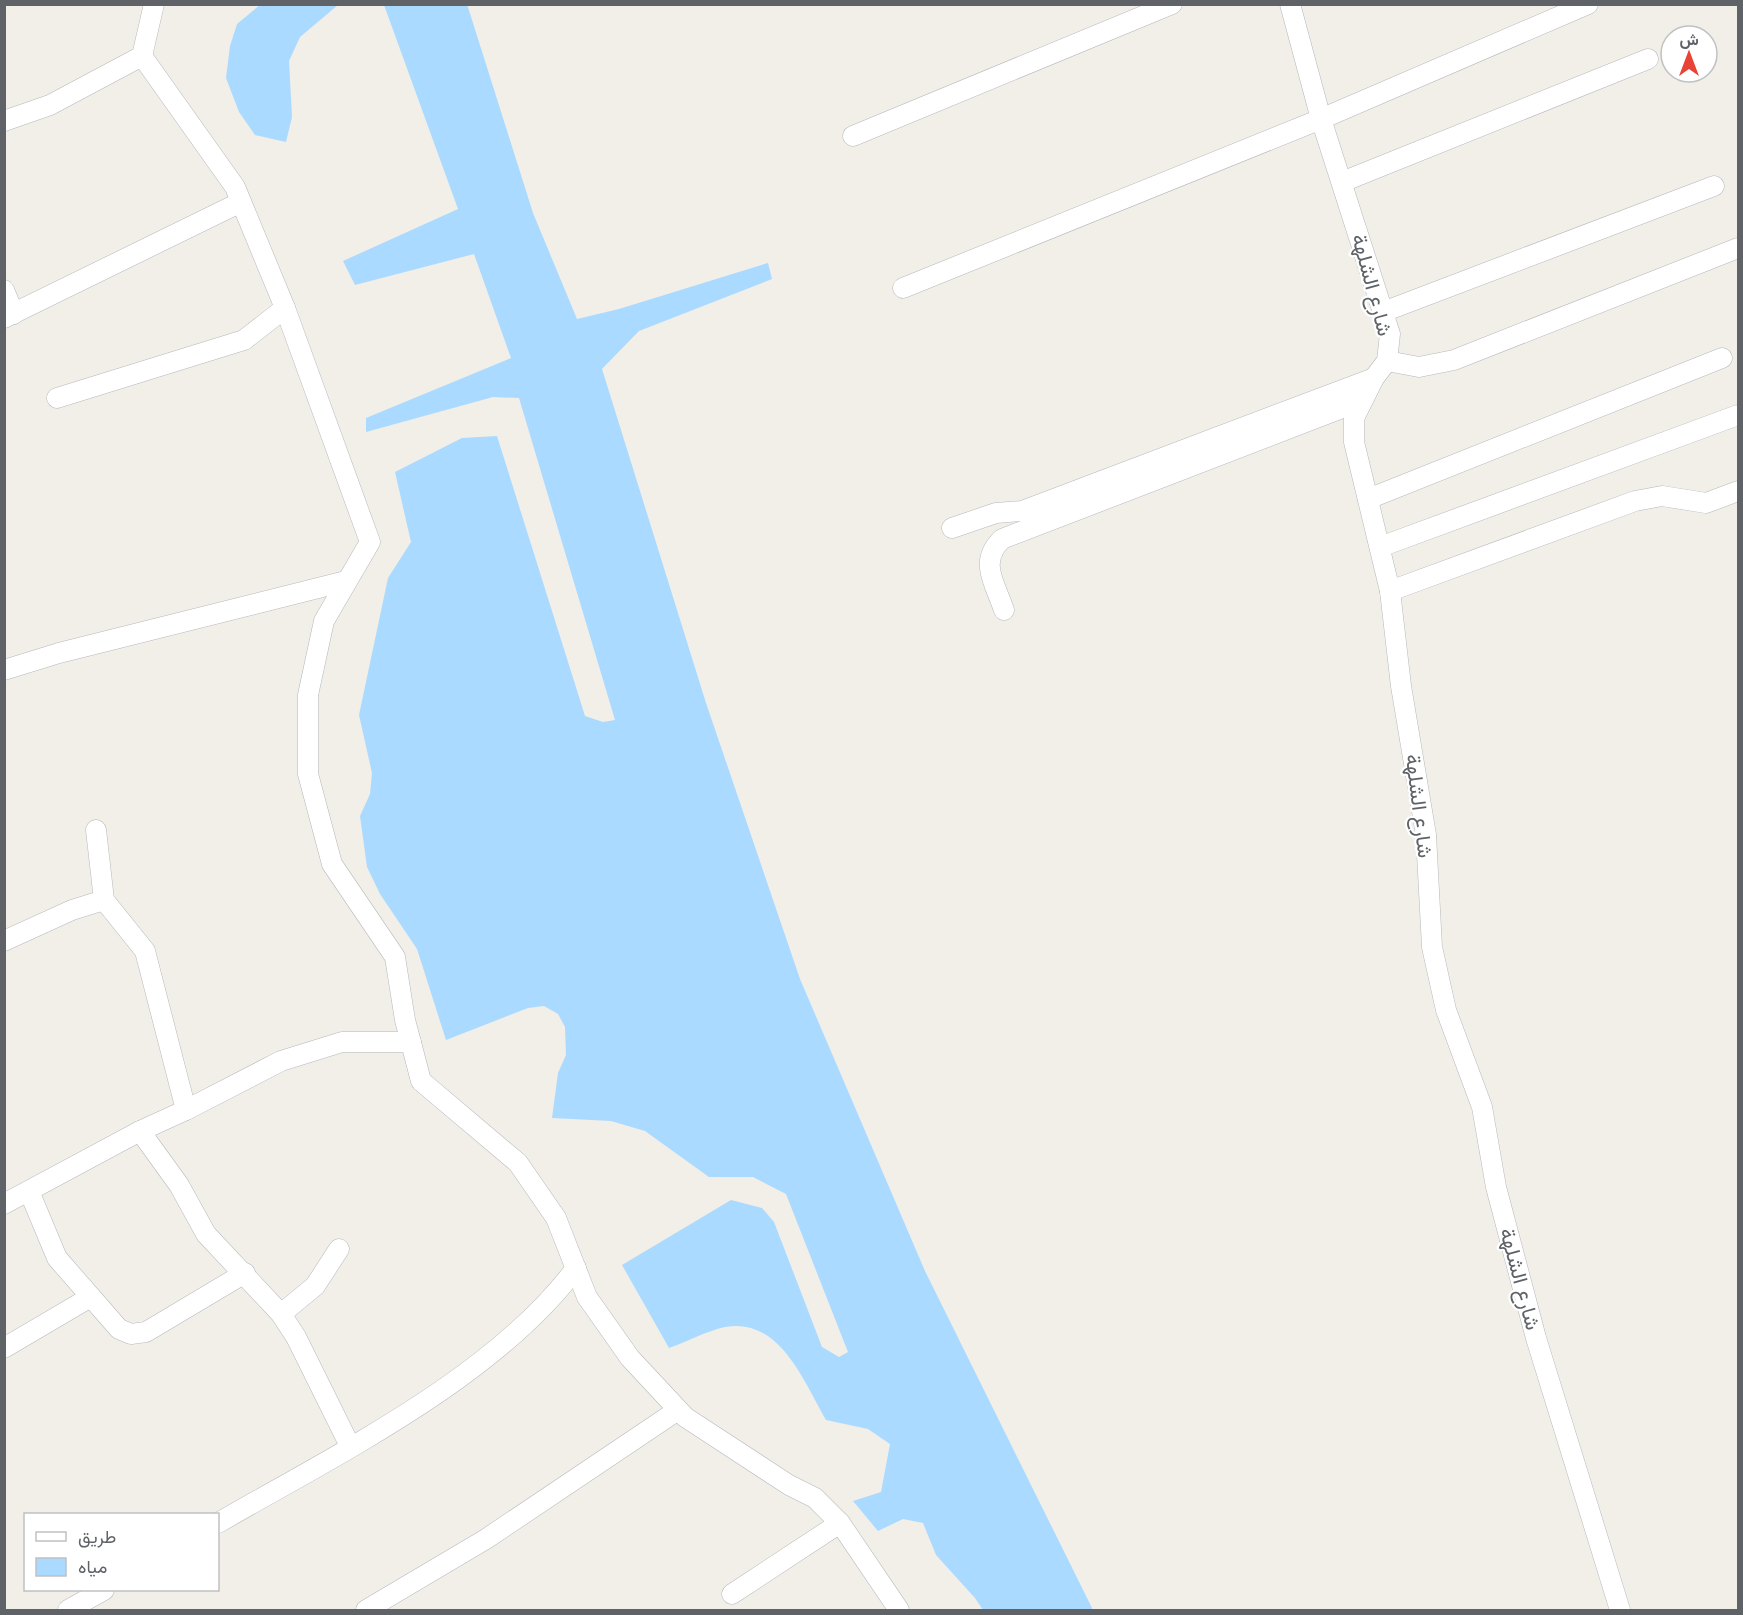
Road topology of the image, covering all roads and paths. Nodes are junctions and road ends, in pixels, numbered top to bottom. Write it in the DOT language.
graph roads {
  1 [pos="154,4"];
  2 [pos="1172,4"];
  3 [pos="1290,4"];
  4 [pos="1588,4"];
  5 [pos="142,56"];
  6 [pos="1647,59"];
  7 [pos="1321,119"];
  8 [pos="4,121"];
  9 [pos="853,136"];
  10 [pos="1342,182"];
  11 [pos="1714,186"];
  12 [pos="241,202"];
  13 [pos="1738,248"];
  14 [pos="903,288"];
  15 [pos="4,290"];
  16 [pos="285,308"];
  17 [pos="1383,312"];
  18 [pos="9,316"];
  19 [pos="1722,358"];
  20 [pos="1387,361"];
  21 [pos="1374,378"];
  22 [pos="57,398"];
  23 [pos="1363,400"];
  24 [pos="1738,415"];
  25 [pos="1738,491"];
  26 [pos="1368,499"];
  27 [pos="952,528"];
  28 [pos="1380,547"];
  29 [pos="346,581"];
  30 [pos="1390,591"];
  31 [pos="1005,610"];
  32 [pos="4,670"];
  33 [pos="96,831"];
  34 [pos="104,900"];
  35 [pos="4,942"];
  36 [pos="411,1042"];
  37 [pos="186,1110"];
  38 [pos="140,1131"];
  39 [pos="29,1191"];
  40 [pos="4,1204"];
  41 [pos="339,1249"];
  42 [pos="576,1268"];
  43 [pos="244,1273"];
  44 [pos="89,1298"];
  45 [pos="281,1314"];
  46 [pos="4,1348"];
  47 [pos="678,1410"];
  48 [pos="350,1446"];
  49 [pos="219,1522"];
  50 [pos="840,1523"];
  51 [pos="102,1591"];
  52 [pos="732,1594"];
  53 [pos="68,1611"];
  54 [pos="366,1611"];
  55 [pos="899,1611"];
  56 [pos="1620,1611"];
  1 -- 5 [label="street"];
  2 -- 9 [label="street"];
  3 -- 7 [label="street, شارع الشلهة"];
  4 -- 7 [label="street"];
  5 -- 8 [label="street"];
  5 -- 12 [label="street"];
  6 -- 10 [label="street"];
  7 -- 10 [label="street, شارع الشلهة"];
  7 -- 14 [label="street"];
  10 -- 17 [label="street, شارع الشلهة"];
  11 -- 17 [label="street"];
  12 -- 16 [label="street"];
  12 -- 18 [label="street"];
  13 -- 20 [label="street"];
  15 -- 18 [label="street"];
  16 -- 22 [label="street"];
  16 -- 29 [label="street"];
  17 -- 20 [label="street, شارع الشلهة"];
  19 -- 26 [label="street"];
  20 -- 21 [label="street, شارع الشلهة"];
  21 -- 23 [label="street, شارع الشلهة"];
  21 -- 27 [label="street"];
  23 -- 26 [label="street, شارع الشلهة"];
  23 -- 31 [label="street"];
  24 -- 28 [label="street"];
  25 -- 30 [label="street"];
  26 -- 28 [label="street, شارع الشلهة"];
  28 -- 30 [label="street, شارع الشلهة"];
  29 -- 32 [label="street"];
  29 -- 36 [label="street"];
  30 -- 56 [label="street, شارع الشلهة"];
  33 -- 34 [label="street"];
  34 -- 35 [label="street"];
  34 -- 37 [label="street"];
  36 -- 37 [label="street"];
  36 -- 42 [label="street"];
  37 -- 38 [label="street"];
  38 -- 39 [label="street"];
  38 -- 43 [label="street"];
  39 -- 40 [label="street"];
  39 -- 44 [label="street"];
  41 -- 45 [label="street"];
  42 -- 47 [label="street"];
  42 -- 48 [label="street"];
  43 -- 44 [label="street"];
  43 -- 45 [label="street"];
  44 -- 46 [label="street"];
  45 -- 48 [label="street"];
  47 -- 50 [label="street"];
  47 -- 54 [label="street"];
  48 -- 49 [label="street"];
  50 -- 52 [label="street"];
  50 -- 55 [label="street"];
  51 -- 53 [label="street"];
}
